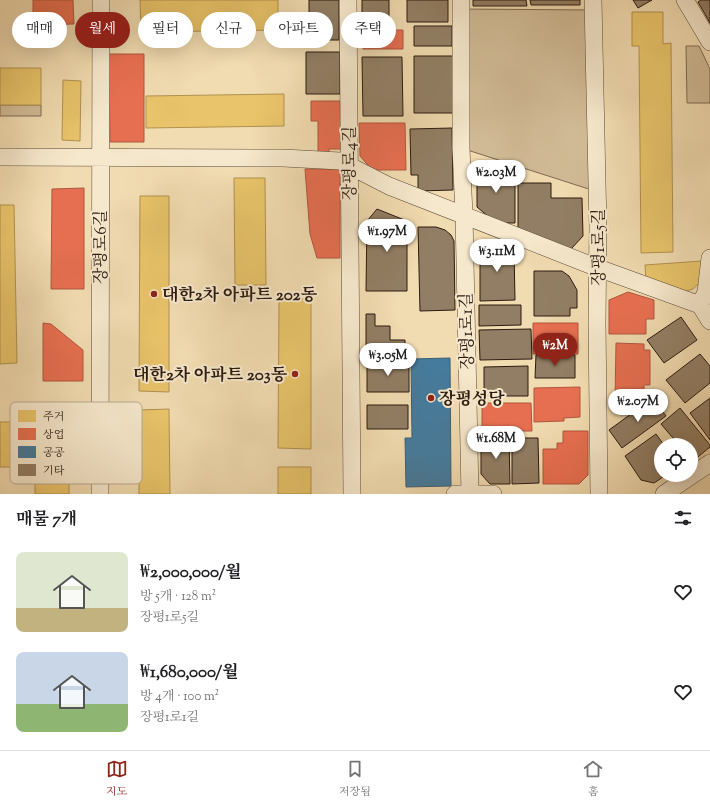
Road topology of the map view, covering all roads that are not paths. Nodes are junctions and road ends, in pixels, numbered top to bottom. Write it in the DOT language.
graph roads {
  1 [pos="101,0"];
  2 [pos="348,0"];
  3 [pos="461,0"];
  4 [pos="593,0"];
  5 [pos="685,0"];
  6 [pos="710,42"];
  7 [pos="0,157"];
  8 [pos="101,157"];
  9 [pos="349,166"];
  10 [pos="464,215"];
  11 [pos="710,258"];
  12 [pos="598,268"];
  13 [pos="700,305"];
  14 [pos="710,321"];
  15 [pos="100,402"];
  16 [pos="710,463"];
  17 [pos="100,484"];
  18 [pos="100,494"];
  19 [pos="352,494"];
  20 [pos="455,494"];
  21 [pos="470,494"];
  22 [pos="493,494"];
  23 [pos="599,494"];
  24 [pos="664,494"];
  1 -- 8 [label="street, 장평로6길"];
  2 -- 9 [label="street, 장평로4길"];
  3 -- 10 [label="street, 장평1로1길"];
  4 -- 12 [label="street, 장평1로5길"];
  5 -- 6 [label="street"];
  7 -- 8 [label="street"];
  8 -- 9 [label="street"];
  8 -- 15 [label="street, 장평로6길"];
  9 -- 10 [label="street"];
  9 -- 19 [label="street, 장평로4길"];
  10 -- 12 [label="street"];
  10 -- 21 [label="street, 장평1로1길"];
  11 -- 13 [label="street"];
  12 -- 13 [label="street"];
  12 -- 23 [label="street, 장평1로5길"];
  13 -- 14 [label="street"];
  16 -- 24 [label="street"];
  17 -- 18 [label="street, 장평로6길"];
  20 -- 21 [label="street"];
  21 -- 22 [label="street"];
}
